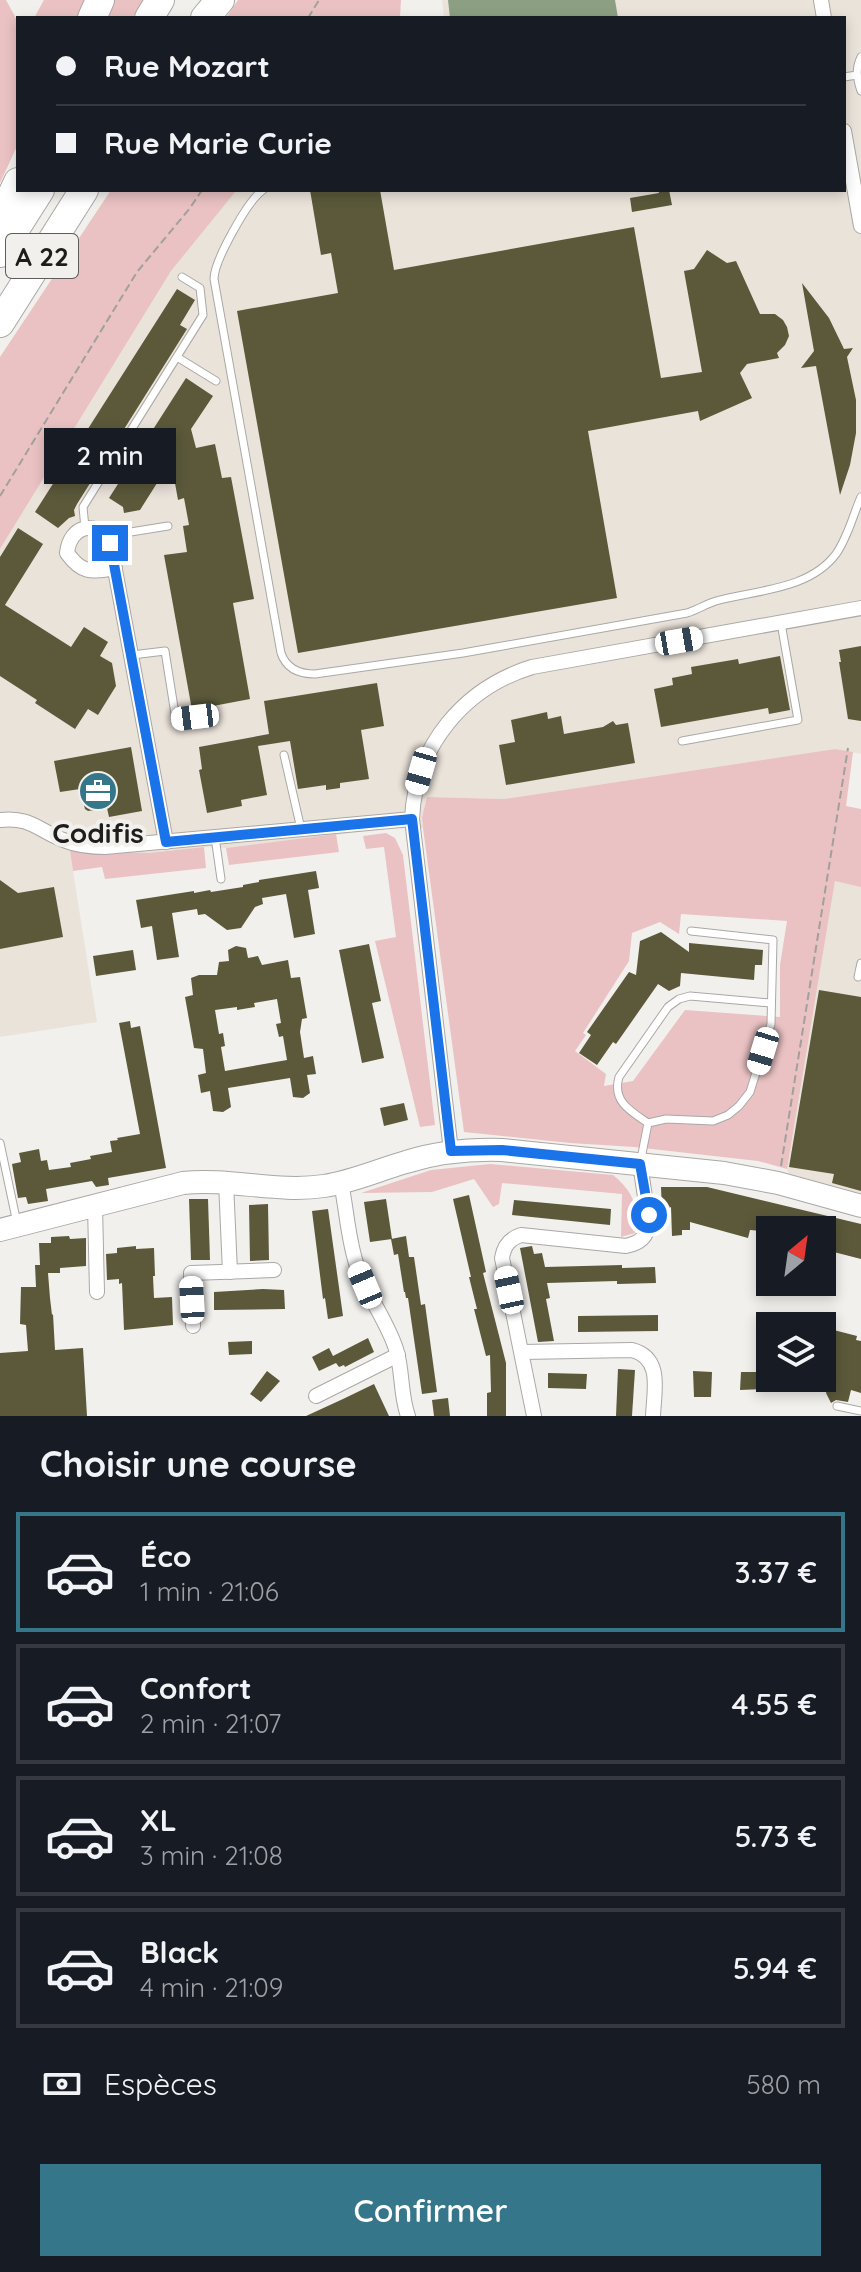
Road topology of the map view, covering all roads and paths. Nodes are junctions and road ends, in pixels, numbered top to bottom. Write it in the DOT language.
graph roads {
  1 [pos="220,0"];
  2 [pos="207,16"];
  3 [pos="861,57"];
  4 [pos="857,75"];
  5 [pos="846,77"];
  6 [pos="861,91"];
  7 [pos="846,139"];
  8 [pos="16,186"];
  9 [pos="857,186"];
  10 [pos="39,192"];
  11 [pos="83,192"];
  12 [pos="201,192"];
  13 [pos="261,192"];
  14 [pos="0,221"];
  15 [pos="861,226"];
  16 [pos="0,253"];
  17 [pos="182,277"];
  18 [pos="0,323"];
  19 [pos="177,357"];
  20 [pos="216,381"];
  21 [pos="0,496"];
  22 [pos="861,497"];
  23 [pos="168,526"];
  24 [pos="85,528"];
  25 [pos="106,536"];
  26 [pos="115,568"];
  27 [pos="861,608"];
  28 [pos="781,623"];
  29 [pos="132,655"];
  30 [pos="215,715"];
  31 [pos="682,741"];
  32 [pos="848,748"];
  33 [pos="284,755"];
  34 [pos="412,819"];
  35 [pos="0,820"];
  36 [pos="301,829"];
  37 [pos="215,837"];
  38 [pos="166,842"];
  39 [pos="221,879"];
  40 [pos="691,931"];
  41 [pos="861,963"];
  42 [pos="858,977"];
  43 [pos="771,1003"];
  44 [pos="648,1123"];
  45 [pos="0,1143"];
  46 [pos="451,1151"];
  47 [pos="640,1164"];
  48 [pos="226,1182"];
  49 [pos="341,1183"];
  50 [pos="778,1183"];
  51 [pos="95,1206"];
  52 [pos="861,1206"];
  53 [pos="8,1228"];
  54 [pos="274,1270"];
  55 [pos="230,1272"];
  56 [pos="97,1292"];
  57 [pos="193,1326"];
  58 [pos="522,1352"];
  59 [pos="398,1355"];
  60 [pos="316,1396"];
  61 [pos="837,1406"];
  62 [pos="861,1411"];
  63 [pos="408,1416"];
  64 [pos="534,1416"];
  65 [pos="653,1416"];
  1 -- 2 [label="highway"];
  3 -- 4 [label="lane"];
  4 -- 5 [label="lane"];
  4 -- 6 [label="lane"];
  7 -- 9 [label="street"];
  8 -- 14 [label="highway"];
  9 -- 15 [label="street"];
  10 -- 16 [label="highway, A 22"];
  11 -- 18 [label="highway, A 22"];
  12 -- 21 [label="path"];
  13 -- 22 [label="lane"];
  17 -- 19 [label="lane"];
  19 -- 20 [label="lane"];
  19 -- 24 [label="lane"];
  23 -- 25 [label="lane"];
  24 -- 25 [label="street"];
  24 -- 26 [label="street"];
  25 -- 26 [label="street"];
  26 -- 29 [label="street"];
  27 -- 28 [label="street"];
  28 -- 31 [label="lane"];
  28 -- 34 [label="street"];
  29 -- 30 [label="lane"];
  29 -- 38 [label="street"];
  32 -- 50 [label="path"];
  33 -- 36 [label="lane"];
  34 -- 36 [label="street"];
  34 -- 46 [label="street"];
  35 -- 38 [label="street"];
  36 -- 37 [label="street"];
  37 -- 38 [label="street"];
  37 -- 39 [label="lane"];
  40 -- 43 [label="lane"];
  41 -- 42 [label="lane"];
  43 -- 44 [label="lane"];
  43 -- 44 [label="lane"];
  44 -- 47 [label="lane"];
  45 -- 53 [label="lane"];
  46 -- 47 [label="street"];
  46 -- 49 [label="street"];
  47 -- 50 [label="street"];
  47 -- 58 [label="street"];
  48 -- 49 [label="street"];
  48 -- 51 [label="street"];
  48 -- 55 [label="street"];
  49 -- 59 [label="street"];
  50 -- 52 [label="street"];
  51 -- 53 [label="street"];
  51 -- 56 [label="street"];
  54 -- 55 [label="street"];
  55 -- 57 [label="street"];
  58 -- 64 [label="street"];
  58 -- 65 [label="street"];
  59 -- 60 [label="street"];
  59 -- 63 [label="street"];
  61 -- 62 [label="lane"];
}
